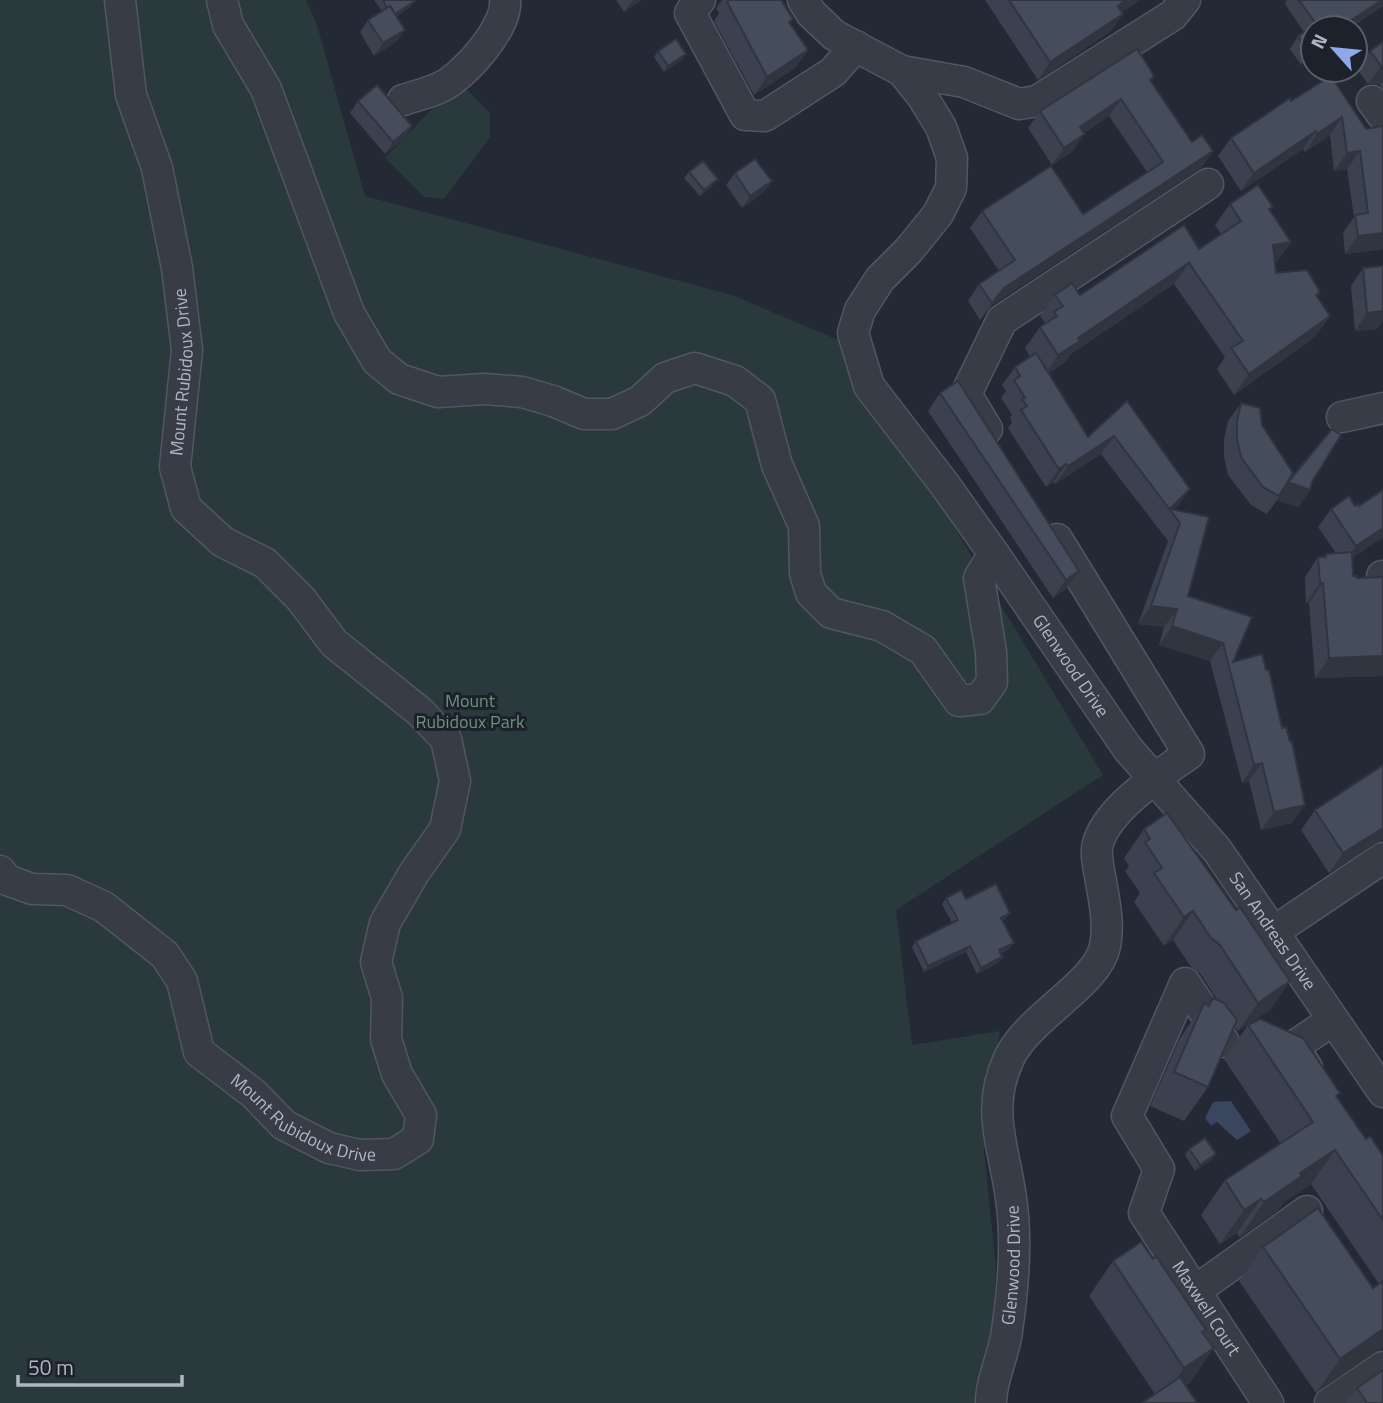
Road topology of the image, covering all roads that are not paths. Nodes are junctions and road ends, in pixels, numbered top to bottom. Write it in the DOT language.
graph roads {
  1 [pos="120,0"];
  2 [pos="222,0"];
  3 [pos="505,0"];
  4 [pos="700,0"];
  5 [pos="1185,0"];
  6 [pos="815,4"];
  7 [pos="856,46"];
  8 [pos="902,71"];
  9 [pos="403,100"];
  10 [pos="1208,184"];
  11 [pos="1383,408"];
  12 [pos="1342,417"];
  13 [pos="1001,451"];
  14 [pos="1045,520"];
  15 [pos="994,554"];
  16 [pos="1154,779"];
  17 [pos="1383,858"];
  18 [pos="0,871"];
  19 [pos="1273,932"];
  20 [pos="1333,1020"];
  21 [pos="1224,1042"];
  22 [pos="1323,1092"];
  23 [pos="1383,1092"];
  24 [pos="1307,1211"];
  25 [pos="1195,1291"];
  26 [pos="1383,1367"];
  27 [pos="991,1403"];
  28 [pos="1268,1403"];
  29 [pos="1330,1403"];
  1 -- 18 [label="street, Mount Rubidoux Drive"];
  2 -- 15 [label="street"];
  3 -- 9 [label="street"];
  4 -- 7 [label="street"];
  5 -- 8 [label="street"];
  6 -- 7 [label="street, Glenwood Drive"];
  7 -- 8 [label="street, Glenwood Drive"];
  8 -- 15 [label="street, Glenwood Drive"];
  10 -- 13 [label="street"];
  11 -- 12 [label="street"];
  14 -- 16 [label="street"];
  15 -- 16 [label="street, Glenwood Drive"];
  16 -- 19 [label="street, San Andreas Drive"];
  16 -- 27 [label="street, Glenwood Drive"];
  17 -- 19 [label="street"];
  19 -- 20 [label="street, San Andreas Drive"];
  20 -- 22 [label="street"];
  20 -- 23 [label="street, San Andreas Drive"];
  21 -- 25 [label="street, Maxwell Court"];
  24 -- 25 [label="street"];
  25 -- 28 [label="street, Maxwell Court"];
  26 -- 29 [label="street"];
}
